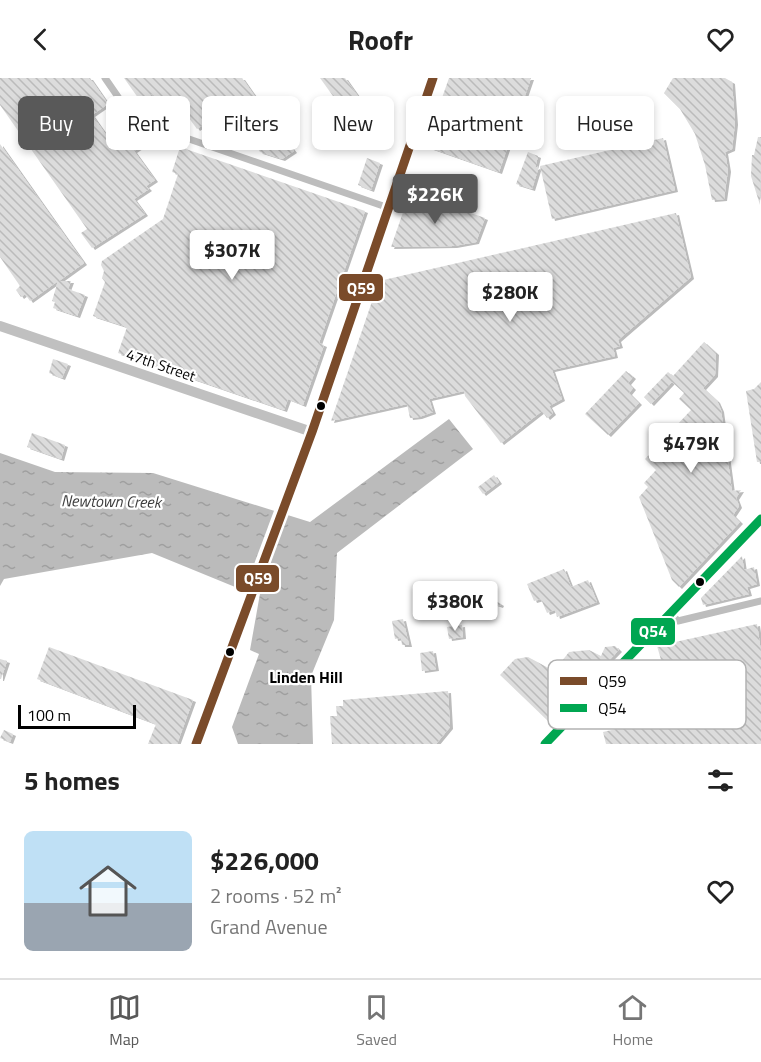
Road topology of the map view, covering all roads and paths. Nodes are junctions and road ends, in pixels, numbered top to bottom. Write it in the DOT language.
graph roads {
  1 [pos="105,78"];
  2 [pos="430,81"];
  3 [pos="389,208"];
  4 [pos="0,326"];
  5 [pos="312,432"];
  6 [pos="761,519"];
  7 [pos="761,602"];
  8 [pos="670,613"];
  9 [pos="625,660"];
  10 [pos="559,729"];
  11 [pos="196,744"];
  12 [pos="545,744"];
  1 -- 3 [label="street"];
  2 -- 3 [label="main road"];
  3 -- 5 [label="main road"];
  4 -- 5 [label="main road, 47th Street"];
  5 -- 11 [label="main road"];
  6 -- 8 [label="main road"];
  7 -- 8 [label="street"];
  8 -- 9 [label="main road"];
  10 -- 12 [label="main road"];
}
